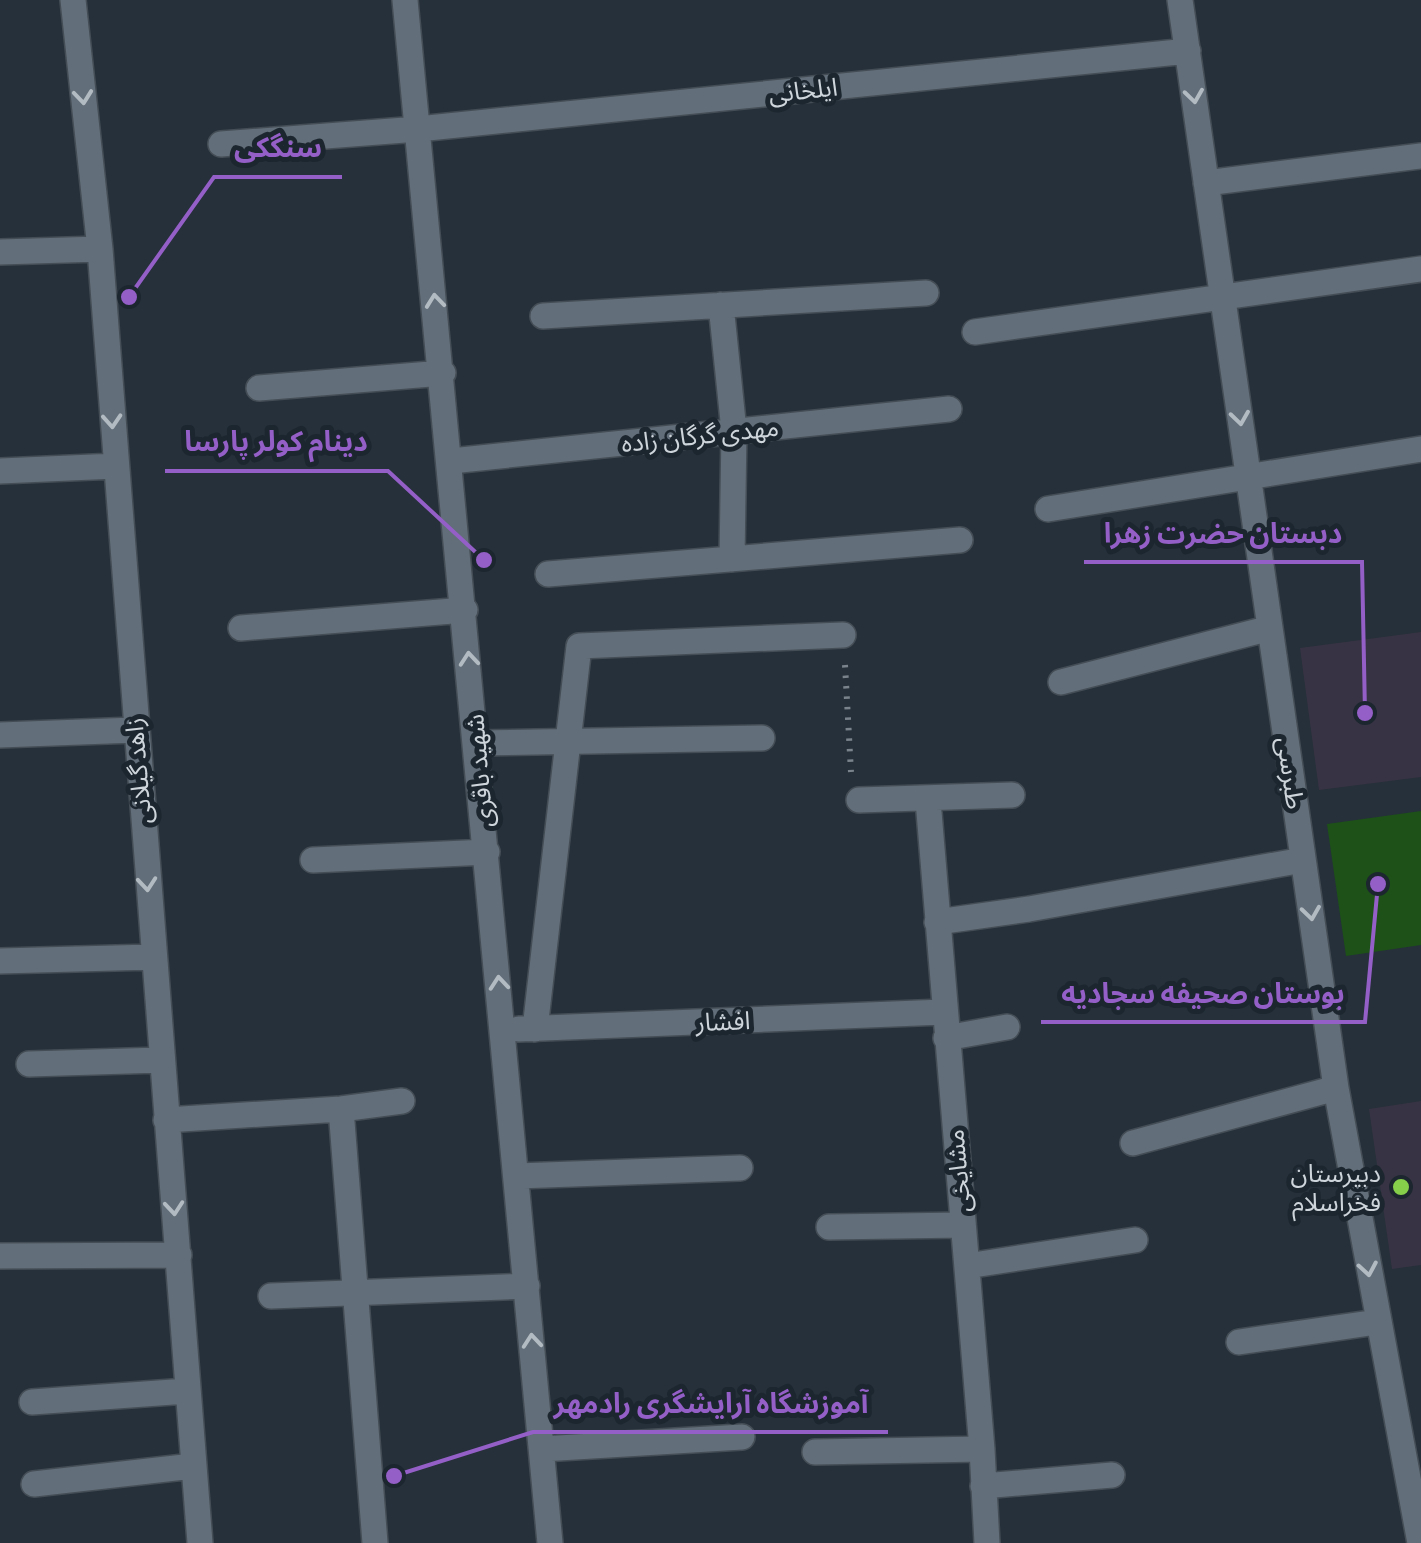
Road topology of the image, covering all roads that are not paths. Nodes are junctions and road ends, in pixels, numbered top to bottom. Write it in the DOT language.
graph roads {
  1 [pos="73,0"];
  2 [pos="405,0"];
  3 [pos="1180,0"];
  4 [pos="1188,51"];
  5 [pos="418,129"];
  6 [pos="221,144"];
  7 [pos="1421,156"];
  8 [pos="1206,182"];
  9 [pos="100,249"];
  10 [pos="0,252"];
  11 [pos="1421,269"];
  12 [pos="926,293"];
  13 [pos="1223,298"];
  14 [pos="721,306"];
  15 [pos="543,316"];
  16 [pos="975,332"];
  17 [pos="442,373"];
  18 [pos="259,388"];
  19 [pos="949,409"];
  20 [pos="734,431"];
  21 [pos="1421,449"];
  22 [pos="451,461"];
  23 [pos="116,466"];
  24 [pos="0,471"];
  25 [pos="1249,478"];
  26 [pos="1048,510"];
  27 [pos="960,540"];
  28 [pos="732,559"];
  29 [pos="548,574"];
  30 [pos="465,610"];
  31 [pos="240,628"];
  32 [pos="1270,628"];
  33 [pos="843,635"];
  34 [pos="1061,682"];
  35 [pos="135,730"];
  36 [pos="0,734"];
  37 [pos="762,738"];
  38 [pos="569,741"];
  39 [pos="477,744"];
  40 [pos="1012,796"];
  41 [pos="858,800"];
  42 [pos="928,800"];
  43 [pos="487,852"];
  44 [pos="313,860"];
  45 [pos="1303,860"];
  46 [pos="937,922"];
  47 [pos="153,957"];
  48 [pos="0,961"];
  49 [pos="945,1025"];
  50 [pos="1007,1026"];
  51 [pos="535,1029"];
  52 [pos="503,1030"];
  53 [pos="162,1060"];
  54 [pos="29,1064"];
  55 [pos="1336,1088"];
  56 [pos="402,1101"];
  57 [pos="341,1109"];
  58 [pos="166,1120"];
  59 [pos="1133,1143"];
  60 [pos="740,1168"];
  61 [pos="517,1176"];
  62 [pos="963,1225"];
  63 [pos="829,1228"];
  64 [pos="1135,1240"];
  65 [pos="179,1255"];
  66 [pos="0,1256"];
  67 [pos="966,1266"];
  68 [pos="528,1286"];
  69 [pos="357,1292"];
  70 [pos="272,1296"];
  71 [pos="1378,1322"];
  72 [pos="1239,1342"];
  73 [pos="186,1390"];
  74 [pos="32,1402"];
  75 [pos="742,1437"];
  76 [pos="542,1448"];
  77 [pos="982,1449"];
  78 [pos="815,1452"];
  79 [pos="193,1466"];
  80 [pos="1112,1475"];
  81 [pos="34,1484"];
  82 [pos="983,1486"];
  83 [pos="200,1543"];
  84 [pos="375,1543"];
  85 [pos="550,1543"];
  86 [pos="987,1543"];
  87 [pos="1420,1543"];
  1 -- 9 [label="street, زاهد گیلانی, one-way"];
  2 -- 5 [label="street, شهید باقری"];
  3 -- 4 [label="street, طبرسی"];
  4 -- 5 [label="street, ایلخانی"];
  4 -- 8 [label="street, طبرسی, one-way"];
  5 -- 6 [label="street, ایلخانی"];
  17 -- 5 [label="street, شهید باقری, one-way"];
  7 -- 8 [label="street"];
  8 -- 13 [label="street, طبرسی"];
  9 -- 10 [label="street"];
  9 -- 23 [label="street, زاهد گیلانی, one-way"];
  11 -- 13 [label="street"];
  12 -- 14 [label="street"];
  13 -- 16 [label="street"];
  13 -- 25 [label="street, طبرسی, one-way"];
  14 -- 15 [label="street"];
  14 -- 20 [label="street"];
  17 -- 18 [label="street"];
  17 -- 22 [label="street, شهید باقری"];
  19 -- 20 [label="street, مهدی گرگان زاده"];
  20 -- 22 [label="street, مهدی گرگان زاده"];
  20 -- 28 [label="street"];
  21 -- 25 [label="street"];
  22 -- 30 [label="street, شهید باقری"];
  23 -- 24 [label="street"];
  23 -- 35 [label="street, زاهد گیلانی"];
  25 -- 26 [label="street"];
  25 -- 32 [label="street, طبرسی"];
  27 -- 28 [label="street"];
  28 -- 29 [label="street"];
  30 -- 31 [label="street"];
  39 -- 30 [label="street, شهید باقری, one-way"];
  32 -- 34 [label="street"];
  32 -- 45 [label="street, طبرسی"];
  33 -- 38 [label="street"];
  35 -- 36 [label="street"];
  35 -- 47 [label="street, زاهد گیلانی, one-way"];
  37 -- 38 [label="street"];
  38 -- 39 [label="street"];
  38 -- 51 [label="street"];
  39 -- 43 [label="street, شهید باقری"];
  40 -- 42 [label="street"];
  41 -- 42 [label="street"];
  42 -- 46 [label="street, مشایخی"];
  43 -- 44 [label="street"];
  52 -- 43 [label="street, شهید باقری, one-way"];
  45 -- 46 [label="street"];
  45 -- 55 [label="street, طبرسی, one-way"];
  46 -- 49 [label="street, مشایخی"];
  47 -- 48 [label="street"];
  47 -- 53 [label="street, زاهد گیلانی"];
  49 -- 50 [label="street, افشار"];
  49 -- 51 [label="street, افشار"];
  49 -- 62 [label="street, مشایخی"];
  51 -- 52 [label="street, افشار"];
  52 -- 61 [label="street, شهید باقری"];
  53 -- 54 [label="street"];
  53 -- 58 [label="street, زاهد گیلانی"];
  55 -- 59 [label="street"];
  55 -- 71 [label="street, طبرسی, one-way"];
  56 -- 57 [label="street"];
  57 -- 58 [label="street"];
  57 -- 69 [label="street"];
  58 -- 65 [label="street, زاهد گیلانی, one-way"];
  60 -- 61 [label="street"];
  61 -- 68 [label="street, شهید باقری"];
  62 -- 63 [label="street"];
  62 -- 67 [label="street, مشایخی"];
  64 -- 67 [label="street"];
  65 -- 66 [label="street"];
  65 -- 73 [label="street, زاهد گیلانی"];
  67 -- 77 [label="street, مشایخی"];
  68 -- 69 [label="street"];
  76 -- 68 [label="street, شهید باقری, one-way"];
  69 -- 70 [label="street"];
  69 -- 84 [label="street"];
  71 -- 72 [label="street"];
  71 -- 87 [label="street, طبرسی"];
  73 -- 74 [label="street"];
  73 -- 79 [label="street, زاهد گیلانی"];
  75 -- 76 [label="street"];
  76 -- 85 [label="street, شهید باقری"];
  77 -- 78 [label="street"];
  77 -- 82 [label="street, مشایخی"];
  79 -- 81 [label="street"];
  79 -- 83 [label="street, زاهد گیلانی"];
  80 -- 82 [label="street"];
  82 -- 86 [label="street, مشایخی"];
}
